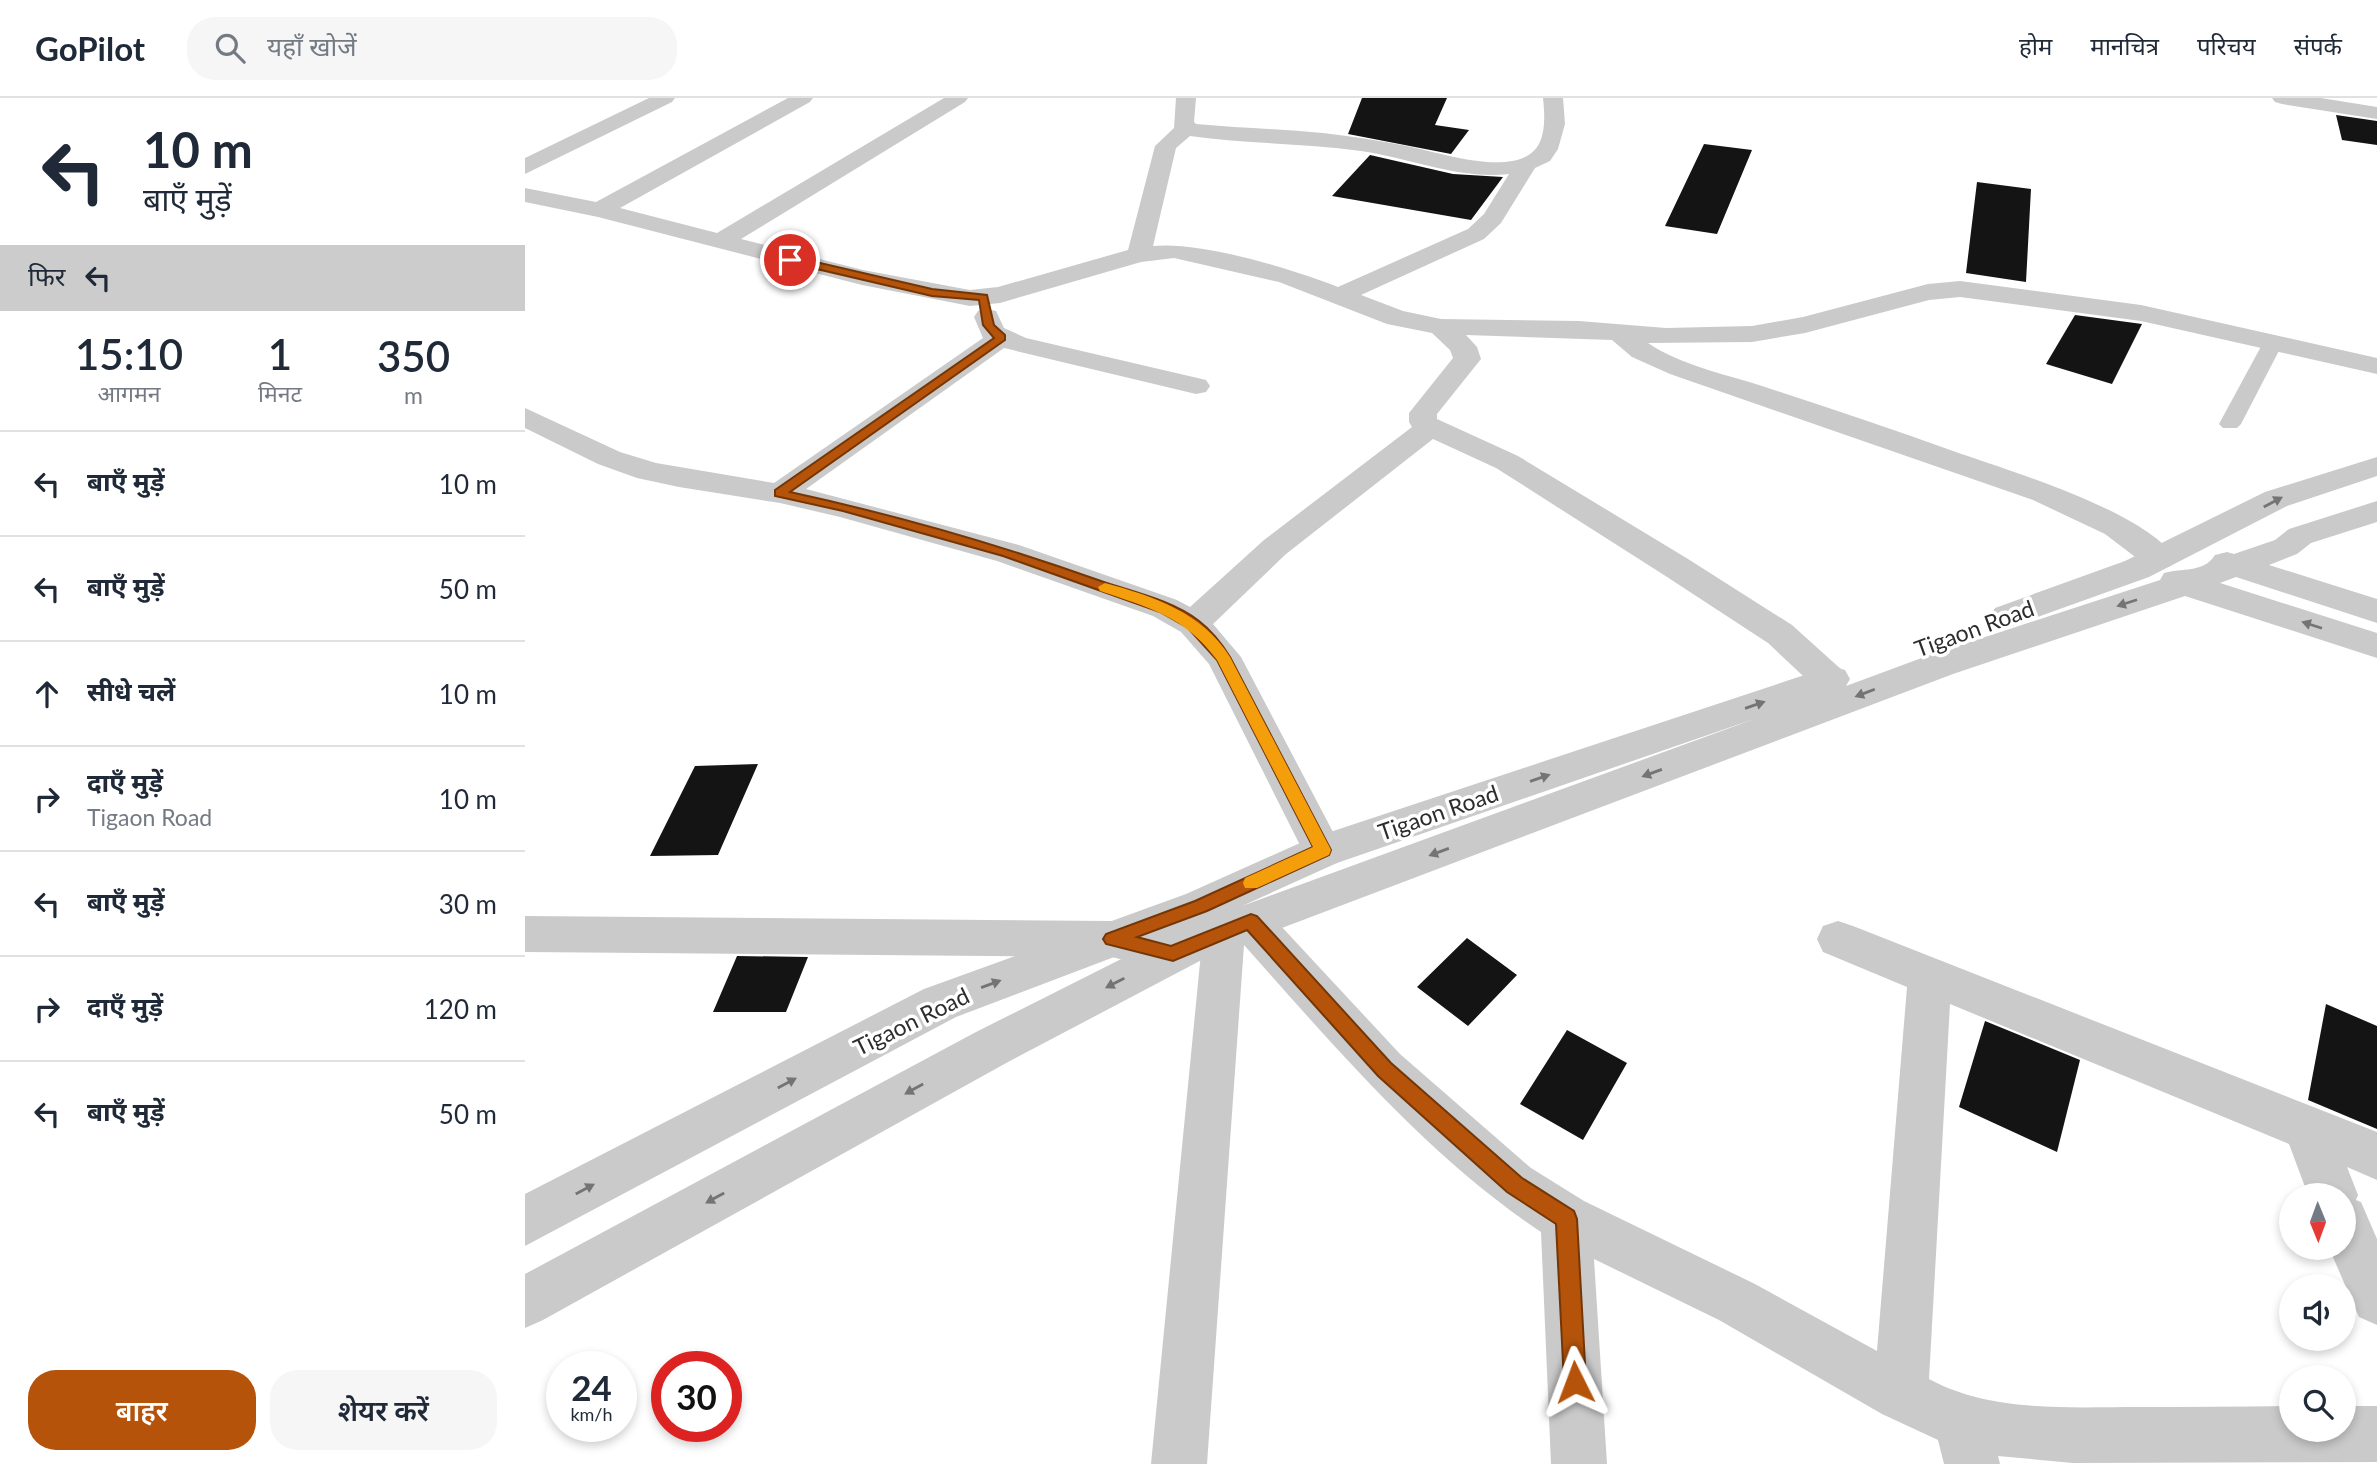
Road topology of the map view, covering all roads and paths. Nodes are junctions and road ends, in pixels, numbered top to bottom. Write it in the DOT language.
graph roads {
  1 [pos="665,98"];
  2 [pos="803,98"];
  3 [pos="958,98"];
  4 [pos="1186,98"];
  5 [pos="1553,98"];
  6 [pos="2282,98"];
  7 [pos="2377,113"];
  8 [pos="1186,128"];
  9 [pos="1527,164"];
  10 [pos="525,167"];
  11 [pos="525,195"];
  12 [pos="599,210"];
  13 [pos="719,242"];
  14 [pos="1139,255"];
  15 [pos="1341,295"];
  16 [pos="983,298"];
  17 [pos="1441,327"];
  18 [pos="1619,332"];
  19 [pos="1001,338"];
  20 [pos="2274,341"];
  21 [pos="2377,366"];
  22 [pos="1196,386"];
  23 [pos="525,417"];
  24 [pos="2230,424"];
  25 [pos="1430,427"];
  26 [pos="2377,466"];
  27 [pos="780,493"];
  28 [pos="2377,511"];
  29 [pos="2160,557"];
  30 [pos="2248,561"];
  31 [pos="2185,584"];
  32 [pos="2377,611"];
  33 [pos="1193,624"];
  34 [pos="2377,646"];
  35 [pos="1830,680"];
  36 [pos="1323,850"];
  37 [pos="525,934"];
  38 [pos="1211,937"];
  39 [pos="1112,939"];
  40 [pos="1838,939"];
  41 [pos="1930,976"];
  42 [pos="2306,1125"];
  43 [pos="2377,1156"];
  44 [pos="2328,1183"];
  45 [pos="1566,1219"];
  46 [pos="525,1221"];
  47 [pos="2356,1250"];
  48 [pos="2377,1299"];
  49 [pos="525,1302"];
  50 [pos="1901,1395"];
  51 [pos="2377,1434"];
  52 [pos="1967,1443"];
  53 [pos="1179,1464"];
  54 [pos="1579,1464"];
  1 -- 10 [label="street"];
  2 -- 12 [label="street"];
  3 -- 13 [label="street"];
  4 -- 8 [label="street"];
  5 -- 9 [label="street"];
  6 -- 7 [label="street"];
  8 -- 9 [label="street"];
  8 -- 14 [label="street"];
  9 -- 15 [label="street"];
  11 -- 12 [label="street"];
  12 -- 13 [label="street"];
  13 -- 16 [label="street"];
  14 -- 15 [label="street"];
  14 -- 16 [label="street"];
  15 -- 17 [label="street"];
  16 -- 19 [label="street"];
  17 -- 18 [label="street"];
  17 -- 25 [label="street"];
  18 -- 20 [label="street"];
  18 -- 29 [label="street"];
  19 -- 22 [label="street"];
  19 -- 27 [label="street"];
  20 -- 21 [label="street"];
  20 -- 24 [label="lane"];
  23 -- 27 [label="street"];
  25 -- 33 [label="street"];
  25 -- 35 [label="street"];
  29 -- 26 [label="street, Tigaon Road, one-way"];
  27 -- 33 [label="street"];
  28 -- 30 [label="street"];
  29 -- 30 [label="street"];
  29 -- 31 [label="street"];
  29 -- 35 [label="street, Tigaon Road"];
  30 -- 31 [label="street"];
  30 -- 32 [label="street"];
  34 -- 31 [label="street, one-way"];
  31 -- 38 [label="street, one-way"];
  33 -- 36 [label="street"];
  36 -- 35 [label="street, Tigaon Road, one-way"];
  36 -- 39 [label="street, Tigaon Road"];
  37 -- 39 [label="street"];
  38 -- 39 [label="street"];
  38 -- 45 [label="street"];
  38 -- 49 [label="street, one-way"];
  38 -- 53 [label="street"];
  46 -- 39 [label="street, Tigaon Road, one-way"];
  40 -- 41 [label="street"];
  41 -- 42 [label="street"];
  41 -- 50 [label="street"];
  42 -- 43 [label="street"];
  42 -- 44 [label="street"];
  45 -- 50 [label="street"];
  45 -- 54 [label="street"];
  47 -- 48 [label="street"];
  50 -- 52 [label="street"];
  51 -- 52 [label="street"];
}
